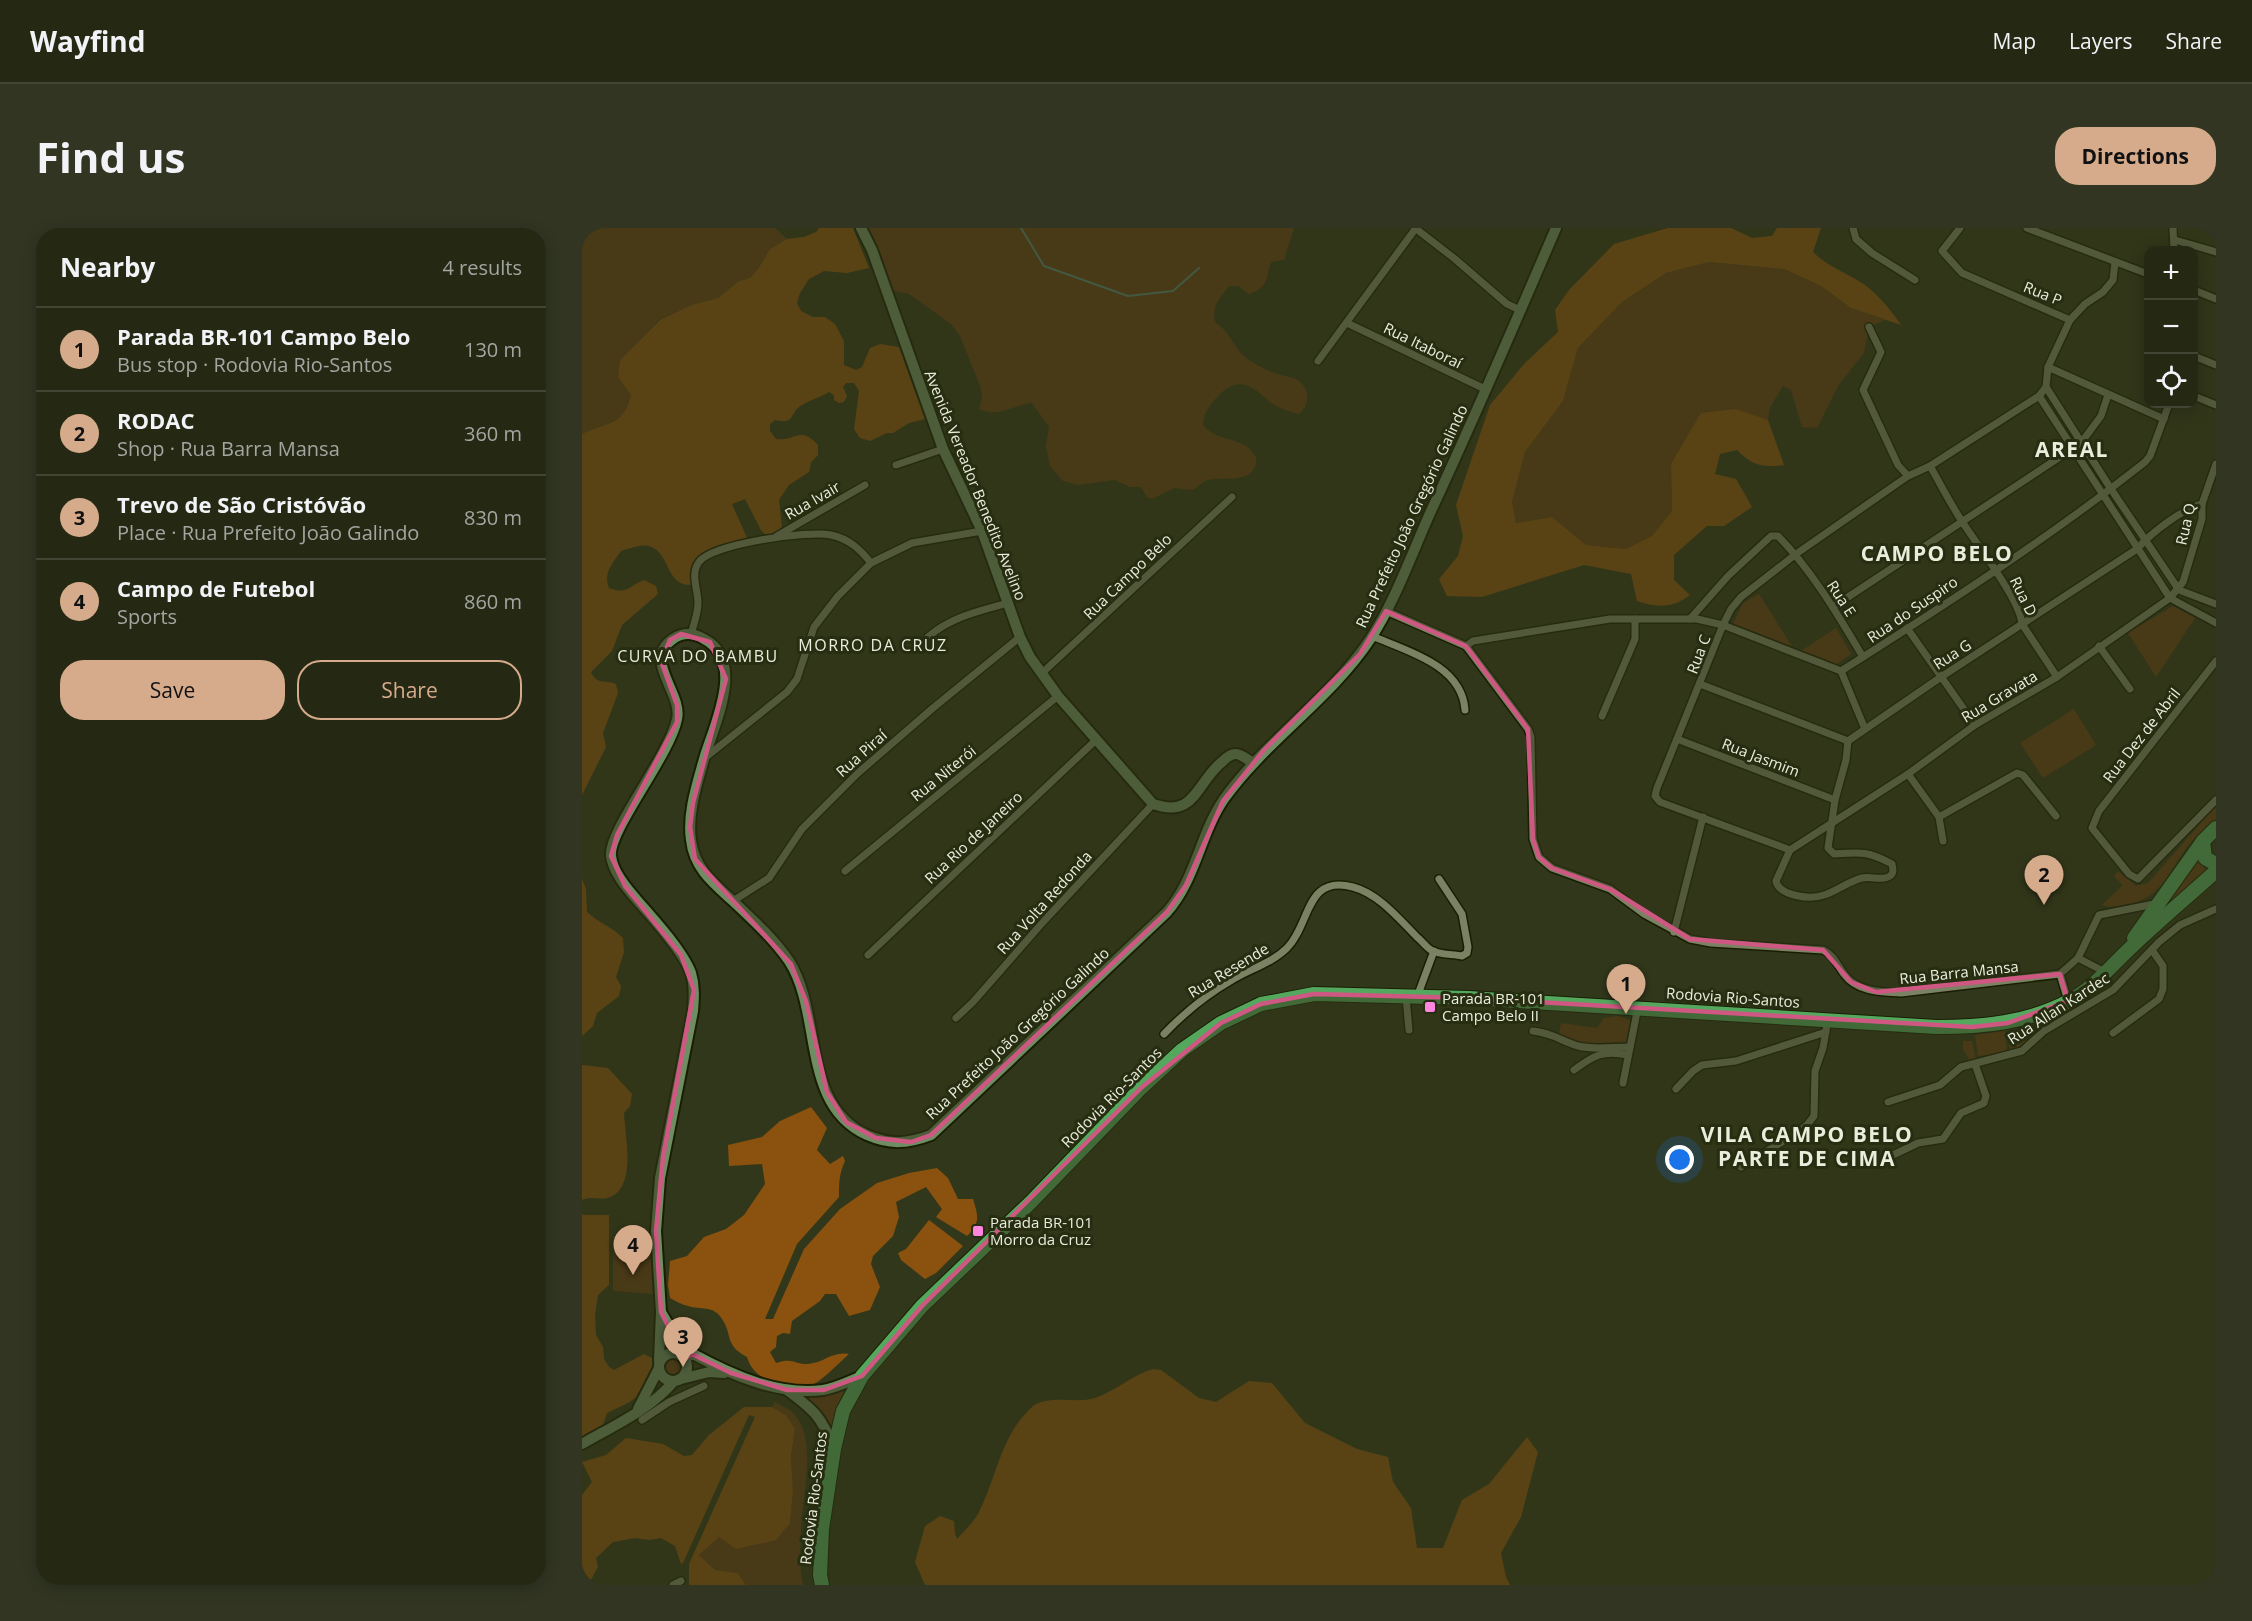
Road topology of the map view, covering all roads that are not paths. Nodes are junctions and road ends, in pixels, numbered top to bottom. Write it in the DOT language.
graph roads {
  1 [pos="861,228"];
  2 [pos="1416,228"];
  3 [pos="1556,228"];
  4 [pos="1853,228"];
  5 [pos="1960,228"];
  6 [pos="2027,228"];
  7 [pos="2172,228"];
  8 [pos="2175,240"];
  9 [pos="2174,246"];
  10 [pos="2216,252"];
  11 [pos="2115,262"];
  12 [pos="2144,273"];
  13 [pos="1915,280"];
  14 [pos="2198,293"];
  15 [pos="2216,299"];
  16 [pos="1521,310"];
  17 [pos="2070,320"];
  18 [pos="1347,323"];
  19 [pos="1869,327"];
  20 [pos="2198,358"];
  21 [pos="1318,361"];
  22 [pos="2216,365"];
  23 [pos="2048,367"];
  24 [pos="2046,387"];
  25 [pos="1487,390"];
  26 [pos="2108,395"];
  27 [pos="2039,396"];
  28 [pos="2198,398"];
  29 [pos="2216,405"];
  30 [pos="2168,408"];
  31 [pos="2164,419"];
  32 [pos="2081,442"];
  33 [pos="943,448"];
  34 [pos="2072,449"];
  35 [pos="2216,464"];
  36 [pos="896,465"];
  37 [pos="1930,466"];
  38 [pos="1908,476"];
  39 [pos="866,485"];
  40 [pos="2110,489"];
  41 [pos="2102,496"];
  42 [pos="1232,497"];
  43 [pos="2202,504"];
  44 [pos="1962,521"];
  45 [pos="982,531"];
  46 [pos="772,538"];
  47 [pos="2145,541"];
  48 [pos="2137,549"];
  49 [pos="1796,554"];
  50 [pos="871,563"];
  51 [pos="1995,570"];
  52 [pos="2179,590"];
  53 [pos="2170,598"];
  54 [pos="2203,599"];
  55 [pos="1008,603"];
  56 [pos="2216,604"];
  57 [pos="1833,607"];
  58 [pos="1386,611"];
  59 [pos="2197,613"];
  60 [pos="1635,619"];
  61 [pos="1690,620"];
  62 [pos="2216,622"];
  63 [pos="2022,624"];
  64 [pos="1723,625"];
  65 [pos="1907,628"];
  66 [pos="692,634"];
  67 [pos="1372,636"];
  68 [pos="928,637"];
  69 [pos="1020,637"];
  70 [pos="1466,646"];
  71 [pos="2099,646"];
  72 [pos="1863,657"];
  73 [pos="2216,661"];
  74 [pos="1841,671"];
  75 [pos="1041,674"];
  76 [pos="1941,677"];
  77 [pos="2057,677"];
  78 [pos="1700,684"];
  79 [pos="2130,689"];
  80 [pos="1058,696"];
  81 [pos="1466,710"];
  82 [pos="1602,716"];
  83 [pos="1975,725"];
  84 [pos="1865,729"];
  85 [pos="1096,739"];
  86 [pos="1677,739"];
  87 [pos="1848,741"];
  88 [pos="704,759"];
  89 [pos="1253,763"];
  90 [pos="1908,774"];
  91 [pos="1835,800"];
  92 [pos="2216,800"];
  93 [pos="1153,804"];
  94 [pos="2056,816"];
  95 [pos="1703,817"];
  96 [pos="1939,817"];
  97 [pos="1832,823"];
  98 [pos="2216,828"];
  99 [pos="1943,841"];
  100 [pos="2203,841"];
  101 [pos="1790,850"];
  102 [pos="2216,864"];
  103 [pos="845,871"];
  104 [pos="2216,871"];
  105 [pos="1440,879"];
  106 [pos="732,901"];
  107 [pos="2159,903"];
  108 [pos="2216,909"];
  109 [pos="1674,932"];
  110 [pos="1434,951"];
  111 [pos="2152,951"];
  112 [pos="868,955"];
  113 [pos="2121,957"];
  114 [pos="2078,958"];
  115 [pos="2107,973"];
  116 [pos="2060,974"];
  117 [pos="1412,997"];
  118 [pos="2068,1001"];
  119 [pos="1638,1007"];
  120 [pos="956,1018"];
  121 [pos="1827,1026"];
  122 [pos="1409,1030"];
  123 [pos="1533,1031"];
  124 [pos="2113,1033"];
  125 [pos="1164,1034"];
  126 [pos="1629,1051"];
  127 [pos="1975,1064"];
  128 [pos="1574,1070"];
  129 [pos="1623,1083"];
  130 [pos="1676,1089"];
  131 [pos="1888,1102"];
  132 [pos="1893,1155"];
  133 [pos="1741,1167"];
  134 [pos="661,1312"];
  135 [pos="683,1357"];
  136 [pos="659,1365"];
  137 [pos="731,1373"];
  138 [pos="862,1376"];
  139 [pos="678,1380"];
  140 [pos="704,1386"];
  141 [pos="787,1390"];
  142 [pos="667,1397"];
  143 [pos="639,1416"];
  144 [pos="582,1444"];
  145 [pos="834,1449"];
  146 [pos="681,1581"];
  147 [pos="673,1585"];
  148 [pos="822,1585"];
  1 -- 33 [label="main road, Avenida Vereador Benedito Avelino"];
  2 -- 16 [label="street"];
  2 -- 18 [label="street"];
  3 -- 16 [label="main road, Rua Prefeito João Gregório Galindo"];
  4 -- 13 [label="street"];
  5 -- 17 [label="street, Rua P"];
  6 -- 11 [label="street"];
  7 -- 8 [label="street"];
  8 -- 9 [label="street"];
  8 -- 10 [label="street"];
  11 -- 12 [label="street"];
  11 -- 17 [label="street, Rua P"];
  14 -- 15 [label="street"];
  16 -- 25 [label="main road, Rua Prefeito João Gregório Galindo"];
  17 -- 23 [label="street"];
  18 -- 21 [label="street"];
  18 -- 25 [label="street, Rua Itaboraí"];
  19 -- 38 [label="street"];
  20 -- 22 [label="street"];
  23 -- 24 [label="street"];
  23 -- 26 [label="street"];
  24 -- 27 [label="street"];
  24 -- 32 [label="street"];
  25 -- 58 [label="main road, Rua Prefeito João Gregório Galindo"];
  26 -- 31 [label="street"];
  26 -- 32 [label="street"];
  27 -- 34 [label="street"];
  27 -- 37 [label="street"];
  28 -- 29 [label="street"];
  30 -- 31 [label="street"];
  31 -- 40 [label="street"];
  32 -- 34 [label="street"];
  32 -- 40 [label="street"];
  33 -- 36 [label="street"];
  33 -- 45 [label="main road, Avenida Vereador Benedito Avelino"];
  34 -- 41 [label="street"];
  34 -- 44 [label="street"];
  35 -- 43 [label="street, Rua Q"];
  37 -- 38 [label="street"];
  37 -- 44 [label="street, Rua D"];
  38 -- 49 [label="street"];
  39 -- 46 [label="street, Rua Ivair"];
  40 -- 41 [label="street"];
  40 -- 47 [label="street"];
  41 -- 48 [label="street"];
  41 -- 51 [label="street, Rua do Suspiro"];
  42 -- 75 [label="street, Rua Campo Belo"];
  43 -- 47 [label="street, Rua G"];
  43 -- 52 [label="street, Rua Q"];
  44 -- 51 [label="street, Rua D"];
  44 -- 57 [label="street"];
  45 -- 50 [label="street"];
  45 -- 55 [label="main road, Avenida Vereador Benedito Avelino"];
  46 -- 50 [label="street, Rua Ivair"];
  46 -- 66 [label="street, Rua Ivair"];
  47 -- 48 [label="street, Rua G"];
  47 -- 52 [label="street"];
  48 -- 53 [label="street"];
  48 -- 63 [label="street, Rua G"];
  49 -- 57 [label="street, Rua E"];
  49 -- 61 [label="street, Rua E"];
  49 -- 64 [label="street, Rua C"];
  50 -- 88 [label="street"];
  51 -- 63 [label="street, Rua D"];
  51 -- 65 [label="street, Rua do Suspiro"];
  52 -- 53 [label="street, Rua Gravata"];
  52 -- 54 [label="street"];
  53 -- 59 [label="street"];
  53 -- 71 [label="street, Rua Gravata"];
  54 -- 56 [label="street"];
  54 -- 59 [label="street"];
  55 -- 68 [label="street"];
  55 -- 69 [label="main road, Avenida Vereador Benedito Avelino"];
  57 -- 72 [label="street, Rua E"];
  58 -- 67 [label="main road, Rua Prefeito João Gregório Galindo"];
  58 -- 70 [label="street, Rua Barra Mansa"];
  59 -- 62 [label="street"];
  60 -- 61 [label="street"];
  60 -- 70 [label="street"];
  60 -- 82 [label="street"];
  61 -- 64 [label="street"];
  63 -- 76 [label="street, Rua G"];
  63 -- 77 [label="street, Rua D"];
  64 -- 74 [label="street"];
  64 -- 78 [label="street, Rua C"];
  65 -- 72 [label="street, Rua do Suspiro"];
  65 -- 76 [label="street"];
  66 -- 88 [label="main road, Rua Prefeito João Gregório Galindo"];
  66 -- 134 [label="main road"];
  67 -- 81 [label="street"];
  67 -- 89 [label="main road, Rua Prefeito João Gregório Galindo"];
  69 -- 75 [label="main road, Avenida Vereador Benedito Avelino"];
  69 -- 106 [label="street, Rua Piraí"];
  70 -- 109 [label="street, Rua Barra Mansa"];
  71 -- 77 [label="street, Rua Gravata"];
  71 -- 79 [label="street"];
  72 -- 74 [label="street, Rua do Suspiro"];
  73 -- 92 [label="street, Rua Dez de Abril"];
  74 -- 84 [label="street"];
  75 -- 80 [label="main road, Avenida Vereador Benedito Avelino"];
  76 -- 83 [label="street"];
  76 -- 84 [label="street, Rua G"];
  77 -- 83 [label="street, Rua Gravata"];
  78 -- 86 [label="street, Rua C"];
  78 -- 87 [label="street"];
  80 -- 85 [label="main road, Avenida Vereador Benedito Avelino"];
  80 -- 103 [label="street, Rua Niterói"];
  83 -- 90 [label="street, Rua Gravata"];
  84 -- 87 [label="street, Rua G"];
  85 -- 93 [label="main road, Avenida Vereador Benedito Avelino"];
  85 -- 112 [label="street, Rua Rio de Janeiro"];
  86 -- 91 [label="street, Rua Jasmim"];
  86 -- 95 [label="street, Rua C"];
  87 -- 91 [label="street"];
  88 -- 106 [label="main road, Rua Prefeito João Gregório Galindo"];
  89 -- 93 [label="main road"];
  89 -- 106 [label="main road, Rua Prefeito João Gregório Galindo"];
  90 -- 96 [label="street"];
  90 -- 97 [label="street, Rua Gravata"];
  91 -- 97 [label="street"];
  93 -- 120 [label="street, Rua Volta Redonda"];
  94 -- 96 [label="street"];
  95 -- 101 [label="street"];
  95 -- 109 [label="street"];
  96 -- 99 [label="street"];
  97 -- 101 [label="street, Rua Gravata"];
  97 -- 101 [label="street"];
  98 -- 100 [label="highway, Rodovia Rio-Santos"];
  100 -- 102 [label="highway"];
  100 -- 107 [label="highway, Rodovia Rio-Santos"];
  104 -- 113 [label="highway, Rodovia Rio-Santos"];
  105 -- 110 [label="street"];
  107 -- 113 [label="highway, Rodovia Rio-Santos"];
  107 -- 114 [label="street"];
  108 -- 111 [label="street, Rua Allan Kardec"];
  109 -- 116 [label="street, Rua Barra Mansa"];
  110 -- 117 [label="street"];
  110 -- 125 [label="street, Rua Resende"];
  111 -- 124 [label="street"];
  111 -- 127 [label="street, Rua Allan Kardec"];
  113 -- 115 [label="highway, Rodovia Rio-Santos"];
  114 -- 115 [label="street"];
  114 -- 116 [label="street"];
  115 -- 118 [label="highway, Rodovia Rio-Santos"];
  116 -- 118 [label="street"];
  117 -- 119 [label="highway, Rodovia Rio-Santos"];
  117 -- 122 [label="street"];
  117 -- 138 [label="highway, Rodovia Rio-Santos"];
  118 -- 121 [label="highway, Rodovia Rio-Santos"];
  119 -- 121 [label="highway, Rodovia Rio-Santos"];
  119 -- 126 [label="street"];
  121 -- 130 [label="street"];
  121 -- 133 [label="street"];
  123 -- 126 [label="street"];
  126 -- 128 [label="street"];
  126 -- 129 [label="street"];
  127 -- 131 [label="street, Rua Allan Kardec"];
  127 -- 132 [label="street"];
  134 -- 135 [label="main road"];
  134 -- 136 [label="main road"];
  135 -- 136 [label="main road"];
  135 -- 137 [label="main road"];
  135 -- 139 [label="main road"];
  136 -- 139 [label="main road"];
  136 -- 143 [label="main road"];
  137 -- 139 [label="main road"];
  137 -- 141 [label="main road"];
  138 -- 141 [label="main road"];
  138 -- 145 [label="highway, Rodovia Rio-Santos"];
  139 -- 142 [label="main road"];
  140 -- 142 [label="street"];
  141 -- 145 [label="main road"];
  142 -- 143 [label="main road"];
  143 -- 144 [label="main road"];
  145 -- 148 [label="highway, Rodovia Rio-Santos"];
  146 -- 147 [label="street"];
}
